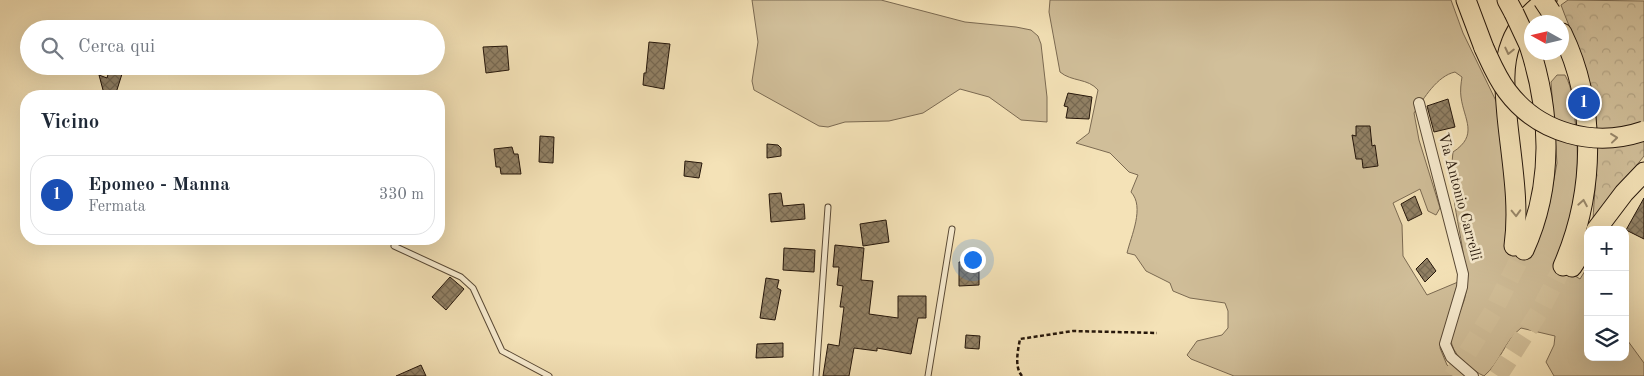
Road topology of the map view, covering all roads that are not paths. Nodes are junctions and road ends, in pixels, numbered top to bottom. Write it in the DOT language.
graph roads {
  1 [pos="1466,0"];
  2 [pos="1511,6"];
  3 [pos="1550,9"];
  4 [pos="1569,50"];
  5 [pos="1419,103"];
  6 [pos="1644,131"];
  7 [pos="1644,172"];
  8 [pos="828,207"];
  9 [pos="1599,226"];
  10 [pos="952,229"];
  11 [pos="394,246"];
  12 [pos="1584,247"];
  13 [pos="549,376"];
  14 [pos="816,376"];
  15 [pos="928,376"];
  16 [pos="1473,376"];
  1 -- 6 [label="highway, one-way, bridge"];
  3 -- 2 [label="highway, one-way, bridge"];
  12 -- 4 [label="highway, one-way"];
  5 -- 16 [label="street, Via Antonio Carrelli"];
  7 -- 9 [label="highway"];
  8 -- 14 [label="lane"];
  10 -- 15 [label="lane"];
  11 -- 13 [label="lane"];
}
